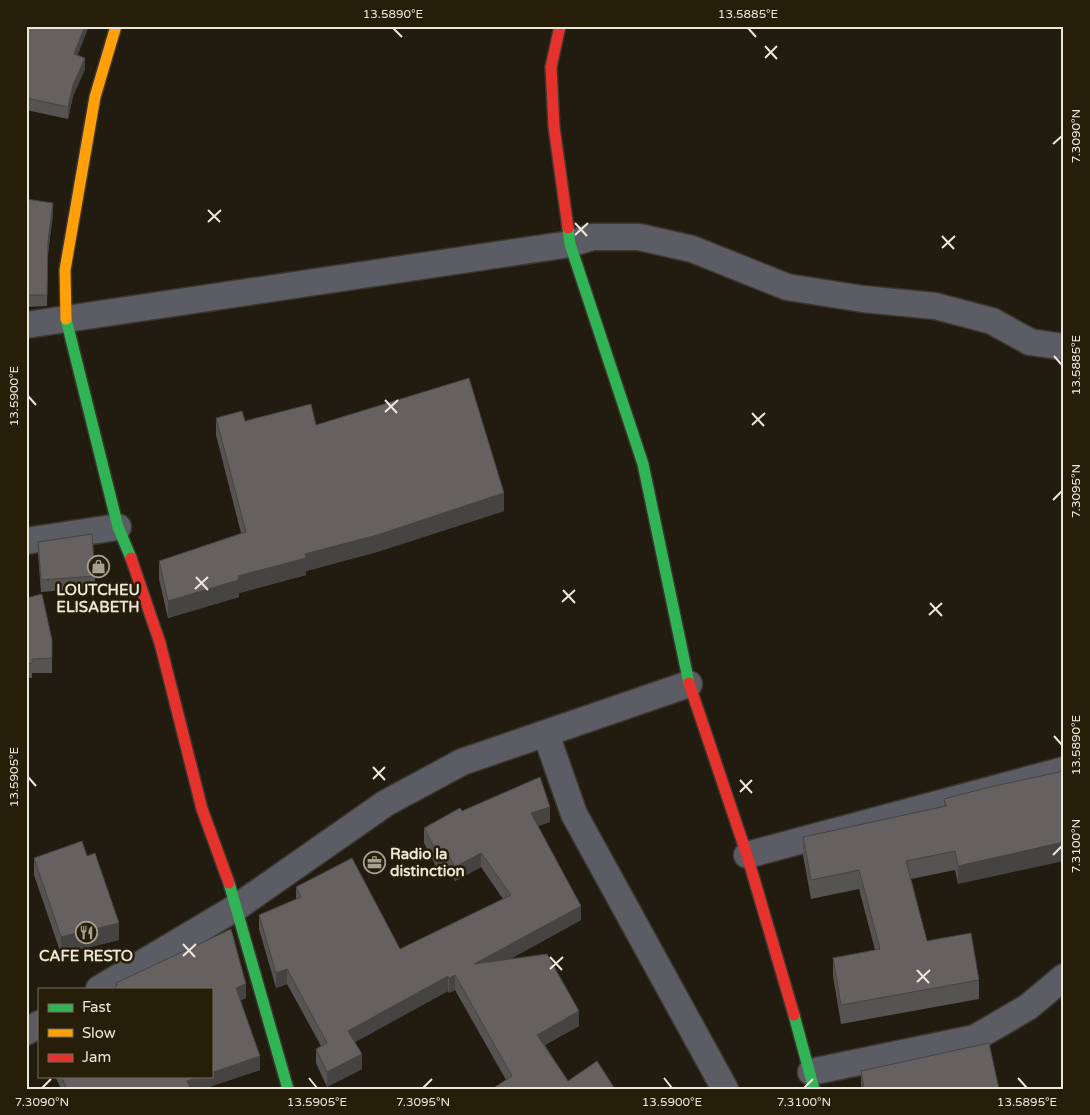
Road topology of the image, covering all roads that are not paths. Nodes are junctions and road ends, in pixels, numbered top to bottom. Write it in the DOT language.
graph roads {
  1 [pos="116,26"];
  2 [pos="560,26"];
  3 [pos="570,244"];
  4 [pos="66,319"];
  5 [pos="26,325"];
  6 [pos="1064,347"];
  7 [pos="118,527"];
  8 [pos="26,541"];
  9 [pos="689,684"];
  10 [pos="546,734"];
  11 [pos="1064,770"];
  12 [pos="747,855"];
  13 [pos="237,907"];
  14 [pos="1064,977"];
  15 [pos="101,988"];
  16 [pos="38,1025"];
  17 [pos="26,1032"];
  18 [pos="812,1080"];
  19 [pos="288,1089"];
  20 [pos="726,1089"];
  1 -- 4 [label="street"];
  2 -- 3 [label="street"];
  3 -- 4 [label="street"];
  3 -- 6 [label="street"];
  3 -- 9 [label="street"];
  4 -- 5 [label="street"];
  4 -- 7 [label="street"];
  7 -- 8 [label="street"];
  7 -- 13 [label="street"];
  9 -- 10 [label="street"];
  9 -- 12 [label="street"];
  10 -- 13 [label="street"];
  10 -- 20 [label="street"];
  11 -- 12 [label="street"];
  12 -- 18 [label="street"];
  13 -- 15 [label="street"];
  13 -- 19 [label="street"];
  14 -- 18 [label="street"];
  16 -- 17 [label="street"];
}
